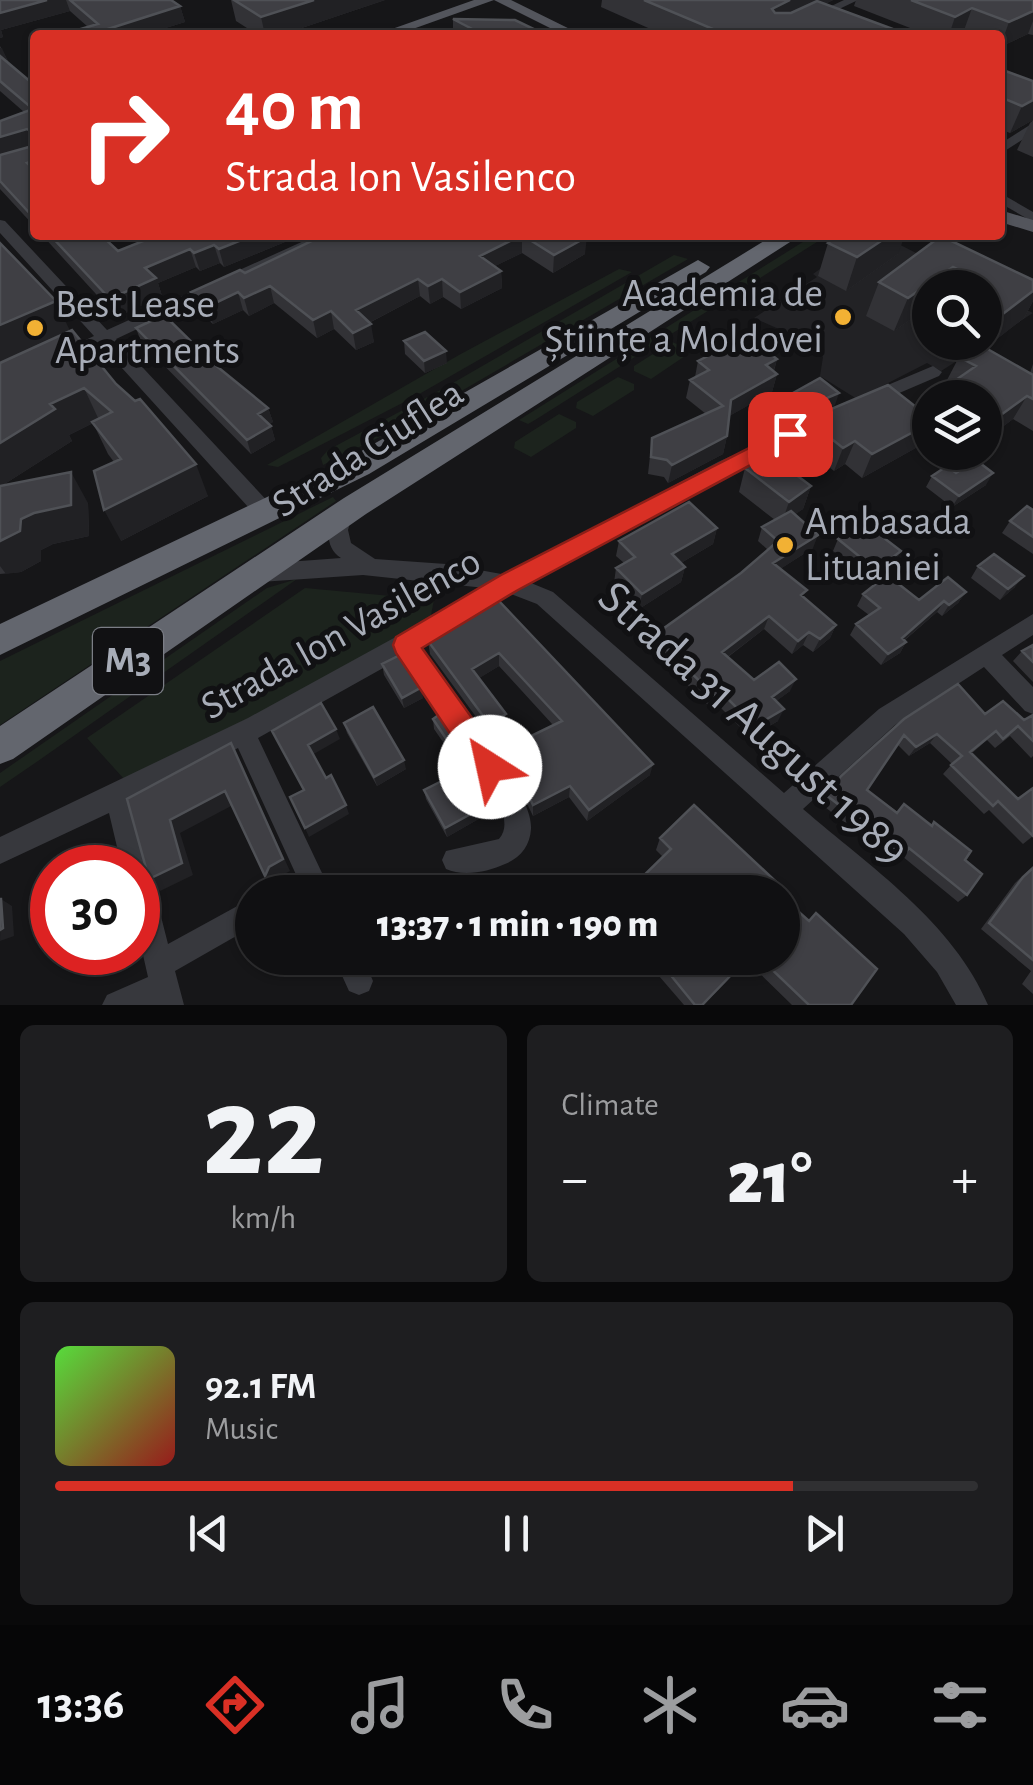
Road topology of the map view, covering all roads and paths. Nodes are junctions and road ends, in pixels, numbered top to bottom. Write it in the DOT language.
graph roads {
  1 [pos="487,0"];
  2 [pos="500,0"];
  3 [pos="853,0"];
  4 [pos="397,30"];
  5 [pos="565,30"];
  6 [pos="787,30"];
  7 [pos="1033,128"];
  8 [pos="1005,147"];
  9 [pos="1005,200"];
  10 [pos="1005,217"];
  11 [pos="1033,222"];
  12 [pos="0,224"];
  13 [pos="318,240"];
  14 [pos="745,240"];
  15 [pos="782,240"];
  16 [pos="105,337"];
  17 [pos="49,364"];
  18 [pos="932,372"];
  19 [pos="266,513"];
  20 [pos="342,515"];
  21 [pos="375,567"];
  22 [pos="256,574"];
  23 [pos="510,582"];
  24 [pos="1033,623"];
  25 [pos="0,640"];
  26 [pos="406,645"];
  27 [pos="986,654"];
  28 [pos="1033,703"];
  29 [pos="244,734"];
  30 [pos="0,747"];
  31 [pos="118,798"];
  32 [pos="786,808"];
  33 [pos="129,845"];
  34 [pos="0,851"];
  35 [pos="456,860"];
  36 [pos="301,875"];
  37 [pos="235,926"];
  38 [pos="164,985"];
  39 [pos="118,1005"];
  40 [pos="973,1005"];
  1 -- 4 [label="main road"];
  2 -- 5 [label="main road"];
  3 -- 6 [label="street"];
  7 -- 8 [label="street"];
  9 -- 11 [label="street"];
  10 -- 11 [label="main road"];
  12 -- 16 [label="street"];
  13 -- 16 [label="street"];
  14 -- 19 [label="highway, Strada Ciuflea / M3"];
  15 -- 20 [label="highway, Strada Ciuflea / M3"];
  16 -- 17 [label="street"];
  16 -- 19 [label="street"];
  18 -- 23 [label="street, Strada Ion Vasilenco"];
  19 -- 25 [label="highway, Strada Ciuflea / M3"];
  20 -- 21 [label="street"];
  20 -- 22 [label="highway, Strada Ciuflea / M3"];
  21 -- 22 [label="street, Strada 31 August 1989"];
  21 -- 23 [label="street, Strada 31 August 1989"];
  22 -- 30 [label="highway, Strada Ciuflea / M3"];
  23 -- 26 [label="street, Strada Ion Vasilenco"];
  23 -- 32 [label="street, Strada 31 August 1989"];
  24 -- 27 [label="street"];
  26 -- 29 [label="street, Strada Ion Vasilenco"];
  26 -- 35 [label="street"];
  27 -- 28 [label="street"];
  27 -- 32 [label="street"];
  29 -- 31 [label="street, Strada Ion Vasilenco"];
  29 -- 36 [label="street"];
  31 -- 33 [label="street"];
  31 -- 34 [label="street, Strada Ion Vasilenco"];
  32 -- 40 [label="street, Strada 31 August 1989"];
  37 -- 38 [label="street"];
  38 -- 39 [label="street"];
}
